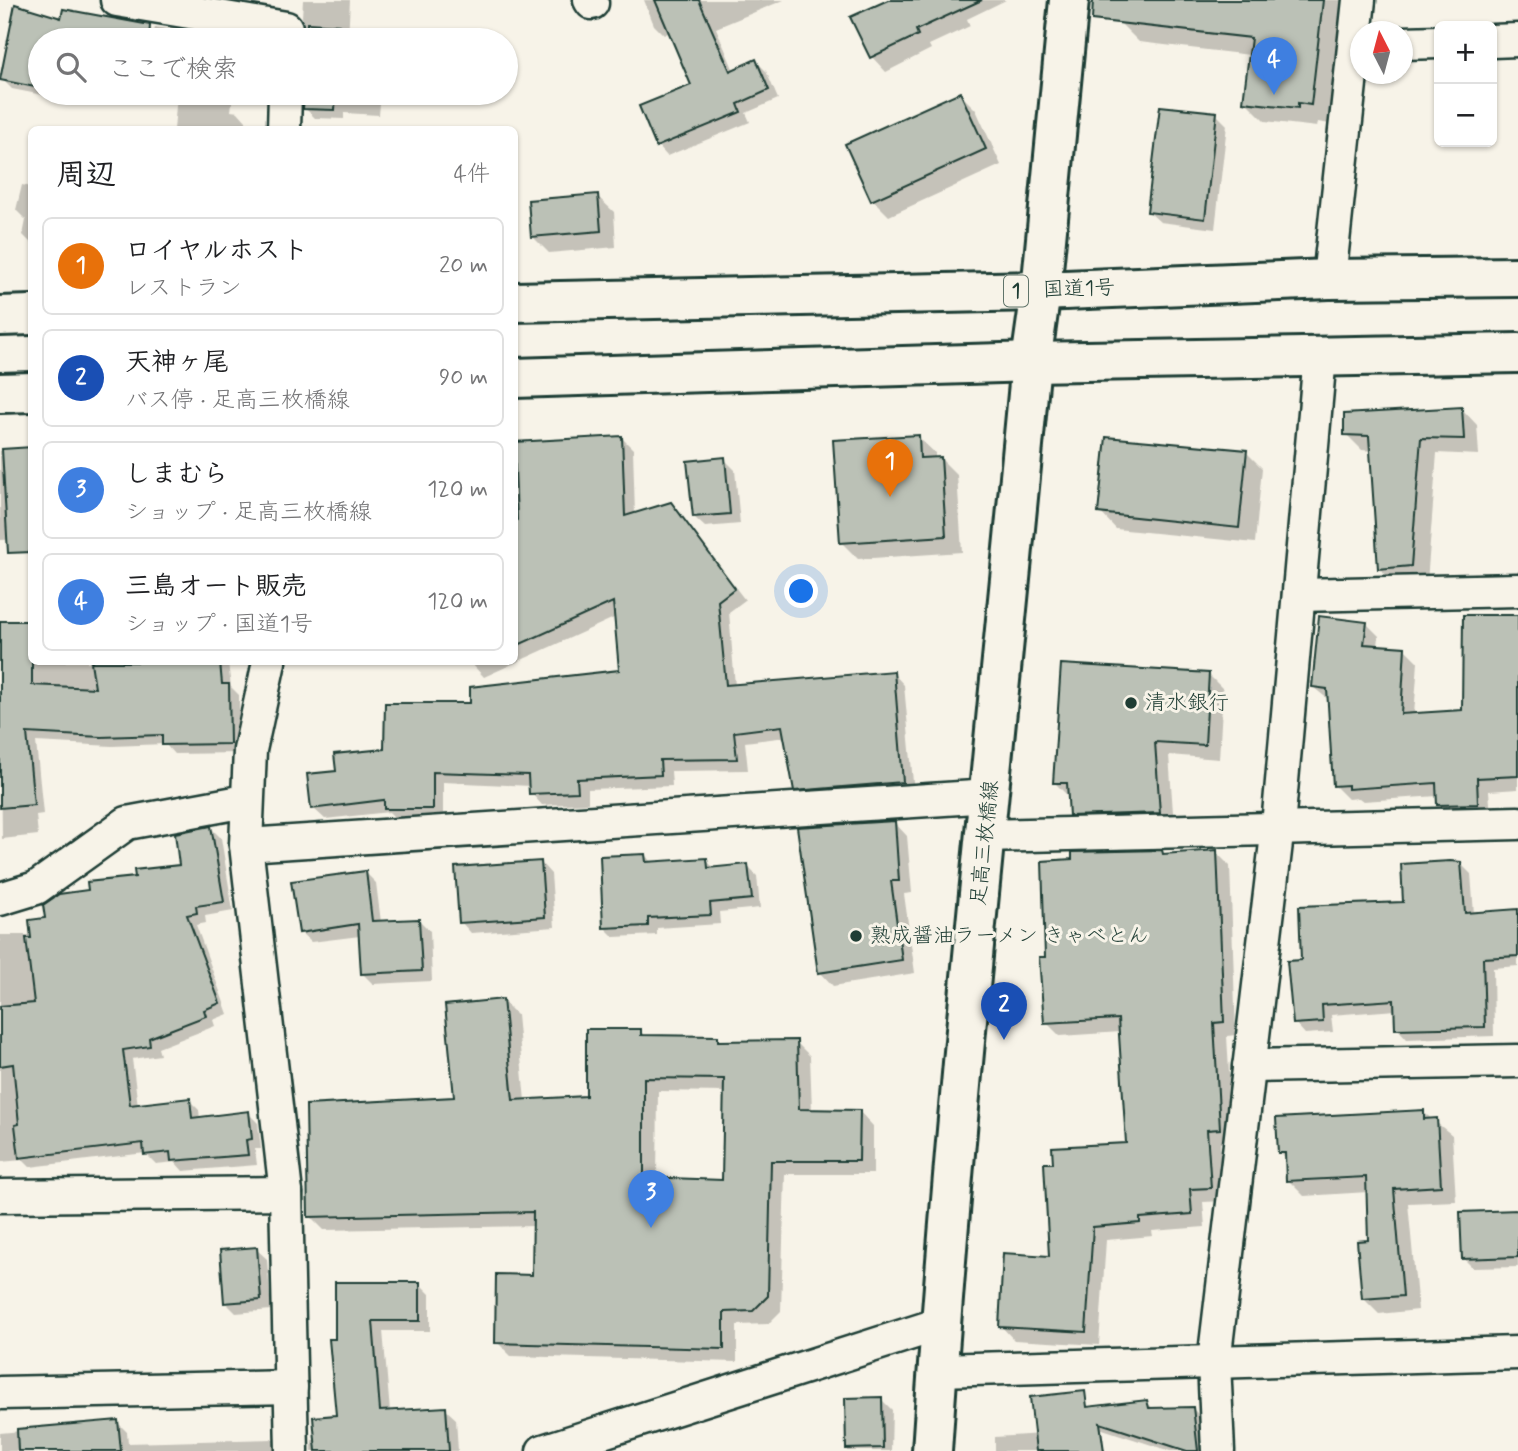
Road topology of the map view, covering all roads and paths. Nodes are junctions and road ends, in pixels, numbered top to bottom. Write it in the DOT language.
graph roads {
  1 [pos="117,0"];
  2 [pos="1069,0"];
  3 [pos="1359,0"];
  4 [pos="1358,21"];
  5 [pos="287,23"];
  6 [pos="1518,40"];
  7 [pos="1497,41"];
  8 [pos="1434,42"];
  9 [pos="1413,43"];
  10 [pos="1352,84"];
  11 [pos="285,105"];
  12 [pos="284,126"];
  13 [pos="1518,277"];
  14 [pos="1329,279"];
  15 [pos="1041,291"];
  16 [pos="518,302"];
  17 [pos="28,315"];
  18 [pos="0,316"];
  19 [pos="1518,353"];
  20 [pos="1321,356"];
  21 [pos="1031,362"];
  22 [pos="518,377"];
  23 [pos="28,392"];
  24 [pos="0,393"];
  25 [pos="1518,590"];
  26 [pos="1299,595"];
  27 [pos="268,665"];
  28 [pos="990,796"];
  29 [pos="246,801"];
  30 [pos="1518,823"];
  31 [pos="1279,826"];
  32 [pos="984,836"];
  33 [pos="246,845"];
  34 [pos="0,899"];
  35 [pos="1518,1061"];
  36 [pos="1249,1066"];
  37 [pos="286,1193"];
  38 [pos="0,1196"];
  39 [pos="940,1324"];
  40 [pos="1518,1353"];
  41 [pos="1214,1362"];
  42 [pos="938,1370"];
  43 [pos="290,1387"];
  44 [pos="0,1393"];
  45 [pos="292,1451"];
  46 [pos="543,1451"];
  47 [pos="932,1451"];
  48 [pos="1218,1451"];
  1 -- 5 [label="street"];
  2 -- 15 [label="main road, 足高三枚橋線"];
  3 -- 4 [label="street"];
  6 -- 7 [label="street"];
  8 -- 9 [label="street"];
  10 -- 14 [label="street"];
  11 -- 12 [label="street"];
  13 -- 14 [label="main road, 国道1号 / 1"];
  14 -- 15 [label="main road, 国道1号 / 1"];
  15 -- 16 [label="main road, 国道1号 / 1"];
  15 -- 21 [label="main road, 足高三枚橋線"];
  17 -- 18 [label="main road"];
  19 -- 20 [label="main road"];
  20 -- 21 [label="main road"];
  20 -- 26 [label="street"];
  21 -- 22 [label="main road"];
  21 -- 28 [label="main road, 足高三枚橋線"];
  23 -- 24 [label="main road"];
  25 -- 26 [label="street"];
  26 -- 31 [label="street"];
  27 -- 29 [label="street"];
  28 -- 32 [label="main road, 足高三枚橋線"];
  28 -- 33 [label="street"];
  29 -- 33 [label="street"];
  29 -- 34 [label="street"];
  30 -- 31 [label="street"];
  31 -- 32 [label="street"];
  31 -- 36 [label="street"];
  32 -- 39 [label="main road, 足高三枚橋線"];
  33 -- 37 [label="street"];
  35 -- 36 [label="street"];
  36 -- 41 [label="street"];
  37 -- 38 [label="street"];
  37 -- 43 [label="street"];
  39 -- 42 [label="main road, 足高三枚橋線"];
  39 -- 46 [label="street"];
  40 -- 41 [label="street"];
  41 -- 42 [label="street"];
  41 -- 48 [label="street"];
  42 -- 47 [label="main road, 足高三枚橋線"];
  43 -- 44 [label="street"];
  43 -- 45 [label="street"];
}
